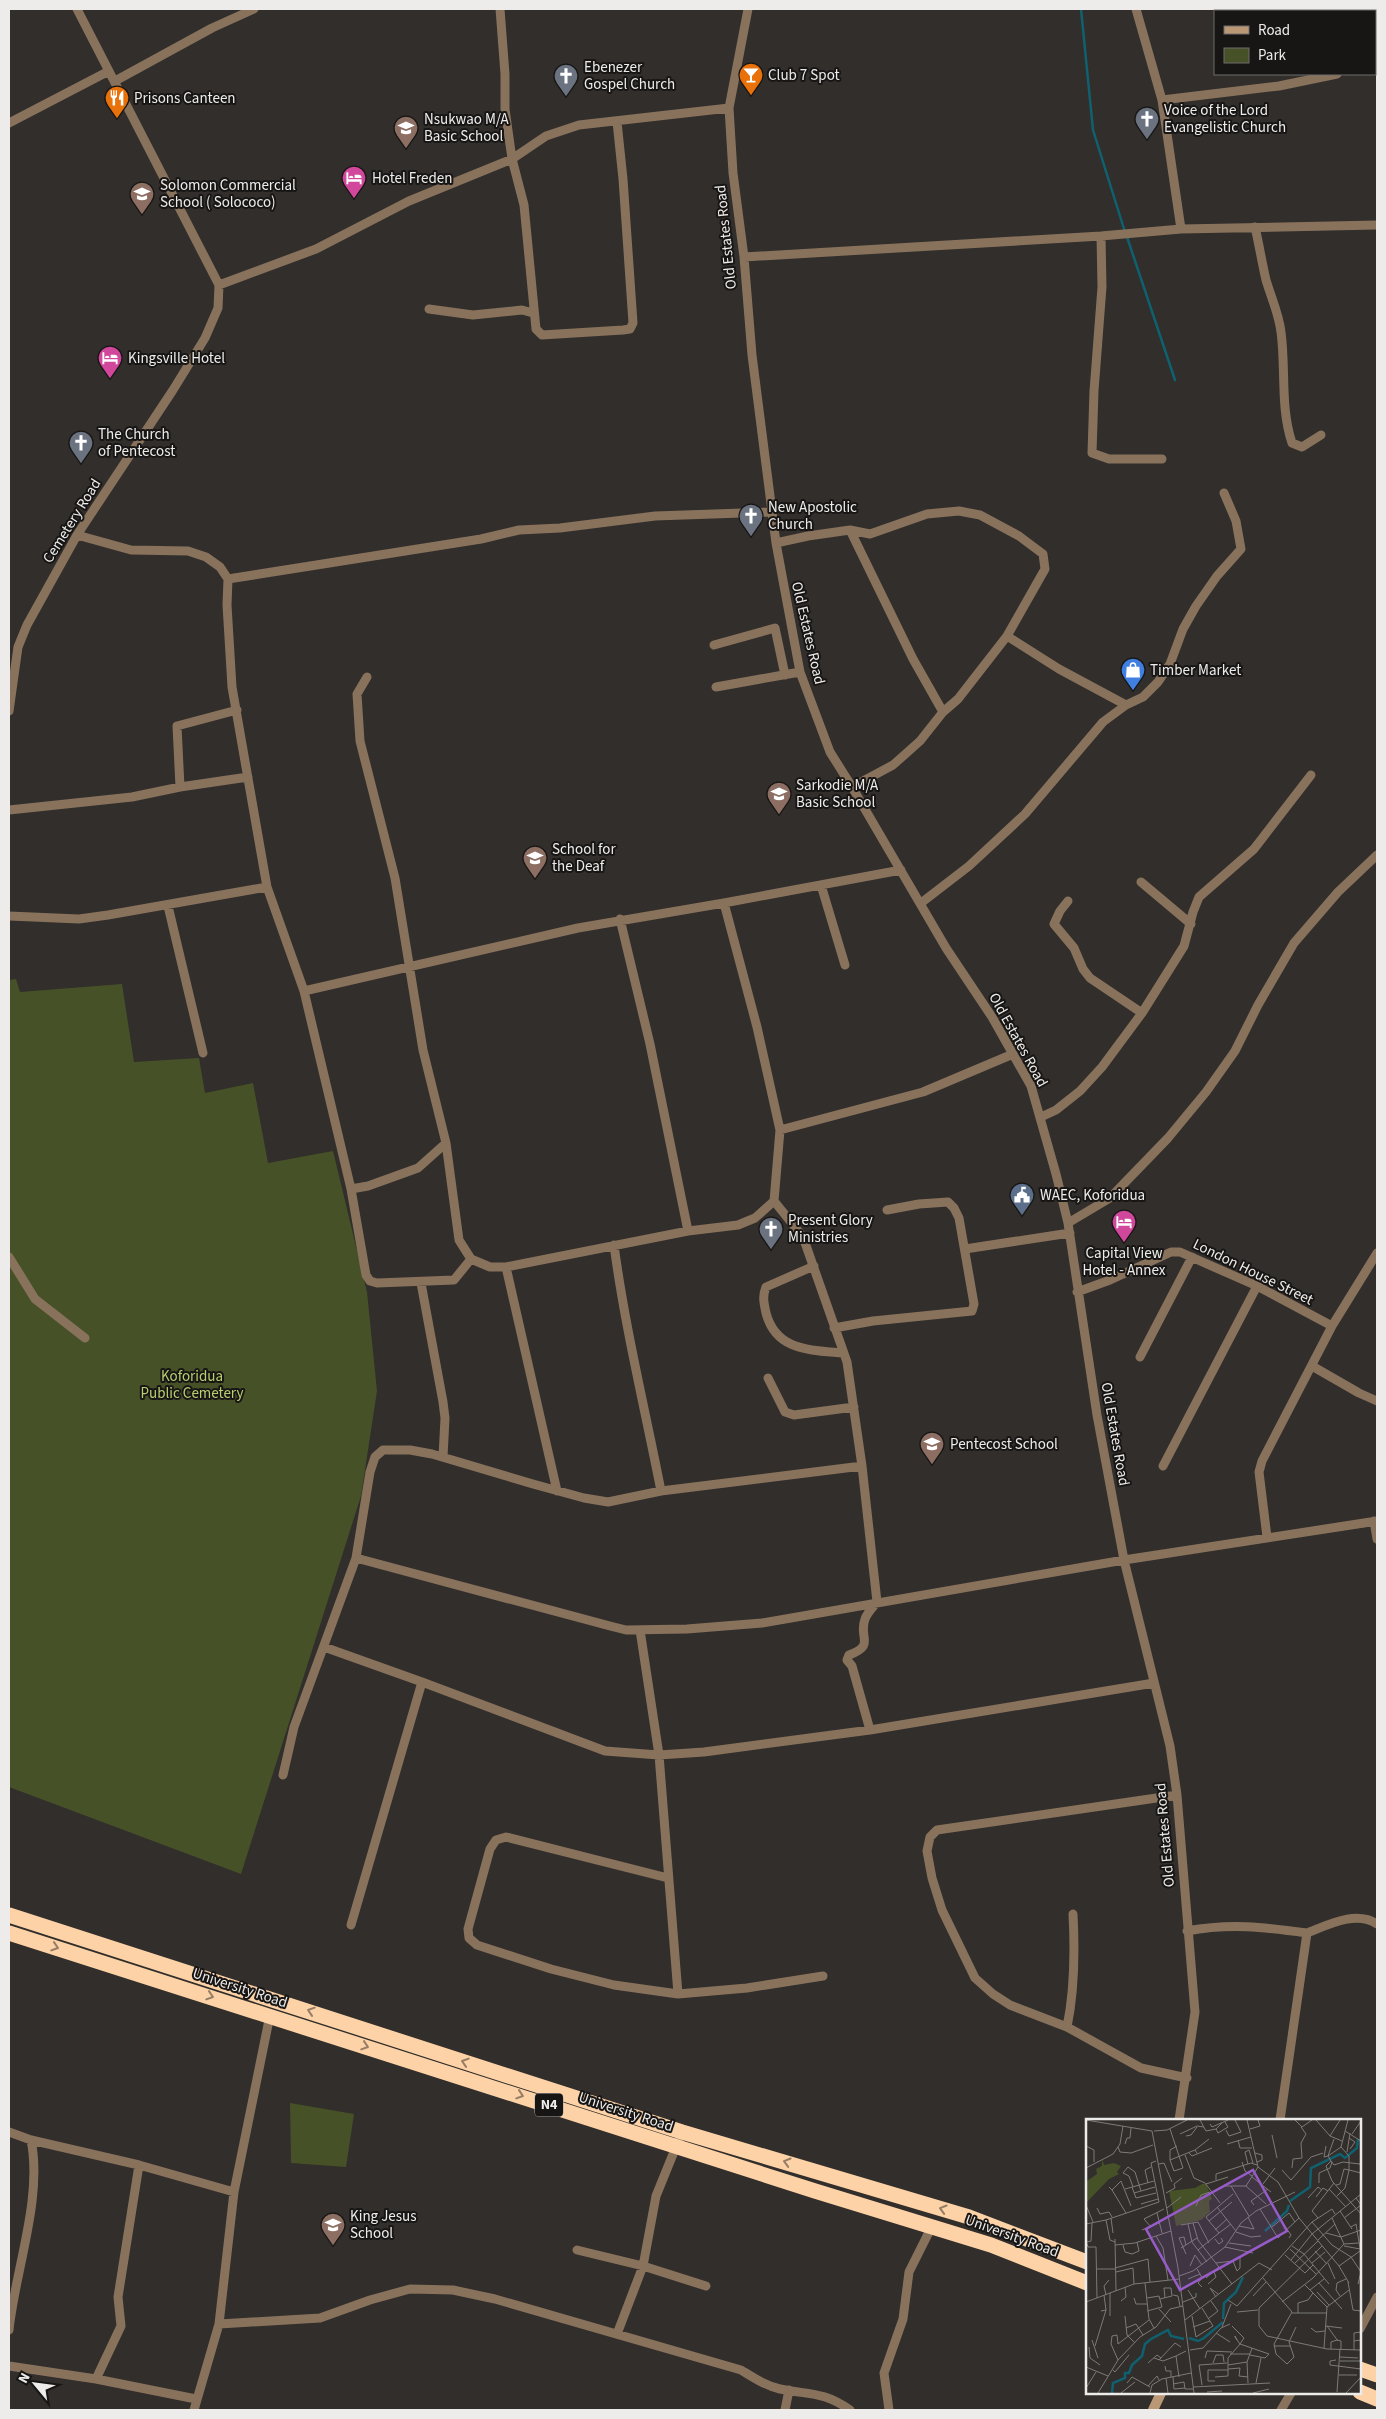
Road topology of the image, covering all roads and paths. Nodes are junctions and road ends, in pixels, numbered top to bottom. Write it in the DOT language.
graph roads {
  1 [pos="77,9"];
  2 [pos="254,9"];
  3 [pos="500,9"];
  4 [pos="748,9"];
  5 [pos="1136,9"];
  6 [pos="109,72"];
  7 [pos="1332,75"];
  8 [pos="115,81"];
  9 [pos="1162,100"];
  10 [pos="729,108"];
  11 [pos="9,122"];
  12 [pos="617,122"];
  13 [pos="512,160"];
  14 [pos="1377,226"];
  15 [pos="1255,227"];
  16 [pos="1181,229"];
  17 [pos="1101,236"];
  18 [pos="744,257"];
  19 [pos="218,285"];
  20 [pos="429,309"];
  21 [pos="533,312"];
  22 [pos="1321,435"];
  23 [pos="1162,459"];
  24 [pos="1224,493"];
  25 [pos="772,512"];
  26 [pos="850,530"];
  27 [pos="77,535"];
  28 [pos="776,543"];
  29 [pos="228,579"];
  30 [pos="1007,636"];
  31 [pos="714,645"];
  32 [pos="800,672"];
  33 [pos="784,675"];
  34 [pos="368,677"];
  35 [pos="716,687"];
  36 [pos="1126,705"];
  37 [pos="237,710"];
  38 [pos="9,712"];
  39 [pos="943,712"];
  40 [pos="1311,775"];
  41 [pos="248,777"];
  42 [pos="180,787"];
  43 [pos="852,787"];
  44 [pos="9,810"];
  45 [pos="1377,855"];
  46 [pos="900,870"];
  47 [pos="1142,882"];
  48 [pos="821,885"];
  49 [pos="267,887"];
  50 [pos="1068,901"];
  51 [pos="921,902"];
  52 [pos="724,904"];
  53 [pos="168,906"];
  54 [pos="9,916"];
  55 [pos="620,920"];
  56 [pos="1191,924"];
  57 [pos="409,965"];
  58 [pos="845,965"];
  59 [pos="304,991"];
  60 [pos="1142,1013"];
  61 [pos="203,1052"];
  62 [pos="1013,1054"];
  63 [pos="1040,1117"];
  64 [pos="780,1130"];
  65 [pos="446,1143"];
  66 [pos="351,1189"];
  67 [pos="774,1201"];
  68 [pos="887,1210"];
  69 [pos="1068,1223"];
  70 [pos="688,1231"];
  71 [pos="1070,1233"];
  72 [pos="614,1245"];
  73 [pos="965,1249"];
  74 [pos="1377,1253"];
  75 [pos="9,1257"];
  76 [pos="1192,1257"];
  77 [pos="470,1259"];
  78 [pos="814,1266"];
  79 [pos="506,1267"];
  80 [pos="421,1283"];
  81 [pos="1257,1286"];
  82 [pos="1077,1292"];
  83 [pos="1332,1326"];
  84 [pos="834,1328"];
  85 [pos="85,1338"];
  86 [pos="842,1353"];
  87 [pos="1140,1357"];
  88 [pos="1312,1366"];
  89 [pos="768,1378"];
  90 [pos="1377,1401"];
  91 [pos="854,1407"];
  92 [pos="443,1457"];
  93 [pos="862,1466"];
  94 [pos="1163,1466"];
  95 [pos="556,1491"];
  96 [pos="661,1491"];
  97 [pos="1376,1521"];
  98 [pos="1267,1538"];
  99 [pos="1377,1539"];
  100 [pos="356,1558"];
  101 [pos="1124,1560"];
  102 [pos="877,1602"];
  103 [pos="640,1630"];
  104 [pos="324,1647"];
  105 [pos="422,1682"];
  106 [pos="1154,1683"];
  107 [pos="870,1730"];
  108 [pos="659,1755"];
  109 [pos="283,1775"];
  110 [pos="1176,1795"];
  111 [pos="668,1878"];
  112 [pos="1073,1914"];
  113 [pos="9,1916"];
  114 [pos="351,1924"];
  115 [pos="1377,1924"];
  116 [pos="1187,1931"];
  117 [pos="9,1933"];
  118 [pos="1307,1933"];
  119 [pos="823,1976"];
  120 [pos="678,1994"];
  121 [pos="270,2015"];
  122 [pos="1067,2027"];
  123 [pos="1187,2078"];
  124 [pos="1180,2119"];
  125 [pos="1280,2119"];
  126 [pos="9,2132"];
  127 [pos="682,2132"];
  128 [pos="31,2140"];
  129 [pos="677,2147"];
  130 [pos="139,2166"];
  131 [pos="234,2192"];
  132 [pos="932,2226"];
  133 [pos="577,2250"];
  134 [pos="1086,2262"];
  135 [pos="643,2266"];
  136 [pos="1086,2283"];
  137 [pos="706,2286"];
  138 [pos="1377,2298"];
  139 [pos="10,2312"];
  140 [pos="219,2324"];
  141 [pos="1361,2327"];
  142 [pos="9,2330"];
  143 [pos="617,2334"];
  144 [pos="9,2366"];
  145 [pos="1361,2369"];
  146 [pos="1377,2375"];
  147 [pos="96,2379"];
  148 [pos="789,2390"];
  149 [pos="1361,2392"];
  150 [pos="1161,2394"];
  151 [pos="1290,2394"];
  152 [pos="196,2399"];
  153 [pos="1377,2399"];
  154 [pos="194,2410"];
  155 [pos="785,2410"];
  156 [pos="850,2410"];
  157 [pos="889,2410"];
  158 [pos="1153,2410"];
  159 [pos="1281,2410"];
  1 -- 6 [label="street, Cemetery Road"];
  2 -- 8 [label="street"];
  3 -- 13 [label="street"];
  4 -- 10 [label="street, Old Estates Road"];
  5 -- 9 [label="street"];
  6 -- 8 [label="street, Cemetery Road"];
  6 -- 11 [label="street"];
  7 -- 9 [label="street"];
  8 -- 19 [label="street, Cemetery Road"];
  9 -- 16 [label="street"];
  10 -- 12 [label="street"];
  10 -- 18 [label="street, Old Estates Road"];
  12 -- 13 [label="street"];
  12 -- 21 [label="street"];
  13 -- 19 [label="street"];
  13 -- 21 [label="street"];
  14 -- 15 [label="street"];
  15 -- 16 [label="street"];
  15 -- 22 [label="street"];
  16 -- 17 [label="street"];
  17 -- 18 [label="street"];
  17 -- 23 [label="street"];
  18 -- 25 [label="street, Old Estates Road"];
  19 -- 27 [label="street, Cemetery Road"];
  20 -- 21 [label="street"];
  24 -- 36 [label="street"];
  25 -- 28 [label="street, Old Estates Road"];
  25 -- 29 [label="street"];
  26 -- 28 [label="street"];
  26 -- 30 [label="street"];
  26 -- 39 [label="street"];
  27 -- 29 [label="street"];
  27 -- 38 [label="street, Cemetery Road"];
  28 -- 32 [label="street, Old Estates Road"];
  29 -- 37 [label="street"];
  30 -- 36 [label="street"];
  30 -- 39 [label="street"];
  31 -- 33 [label="street"];
  32 -- 33 [label="street"];
  32 -- 43 [label="street, Old Estates Road"];
  33 -- 35 [label="street"];
  34 -- 57 [label="street"];
  36 -- 51 [label="street"];
  37 -- 41 [label="street"];
  37 -- 42 [label="street"];
  39 -- 43 [label="street"];
  40 -- 56 [label="street"];
  41 -- 42 [label="street"];
  41 -- 49 [label="street"];
  42 -- 44 [label="street"];
  43 -- 46 [label="street, Old Estates Road"];
  45 -- 69 [label="street"];
  46 -- 48 [label="street"];
  46 -- 51 [label="street, Old Estates Road"];
  47 -- 56 [label="street"];
  48 -- 52 [label="street"];
  48 -- 58 [label="street"];
  49 -- 53 [label="street"];
  49 -- 59 [label="street"];
  50 -- 60 [label="street"];
  51 -- 62 [label="street, Old Estates Road"];
  52 -- 55 [label="street"];
  52 -- 64 [label="street"];
  53 -- 54 [label="street"];
  53 -- 61 [label="street"];
  55 -- 57 [label="street"];
  55 -- 70 [label="street"];
  56 -- 60 [label="street"];
  57 -- 59 [label="street"];
  57 -- 65 [label="street"];
  59 -- 66 [label="street"];
  60 -- 63 [label="street"];
  62 -- 63 [label="street, Old Estates Road"];
  62 -- 64 [label="street"];
  63 -- 69 [label="street, Old Estates Road"];
  64 -- 67 [label="street"];
  65 -- 66 [label="street"];
  65 -- 77 [label="street"];
  66 -- 80 [label="street"];
  67 -- 70 [label="street"];
  67 -- 78 [label="street"];
  68 -- 73 [label="street"];
  69 -- 71 [label="street, Old Estates Road"];
  70 -- 72 [label="street"];
  71 -- 73 [label="street"];
  71 -- 82 [label="street, Old Estates Road"];
  72 -- 79 [label="street"];
  72 -- 96 [label="street"];
  73 -- 84 [label="street"];
  74 -- 83 [label="street"];
  75 -- 85 [label="street"];
  76 -- 81 [label="street, London House Street"];
  76 -- 82 [label="street, London House Street"];
  76 -- 87 [label="street"];
  77 -- 79 [label="street"];
  77 -- 80 [label="street"];
  78 -- 84 [label="street"];
  78 -- 86 [label="street"];
  79 -- 95 [label="street"];
  80 -- 92 [label="street"];
  81 -- 83 [label="street, London House Street"];
  81 -- 94 [label="street"];
  82 -- 101 [label="street, Old Estates Road"];
  83 -- 88 [label="street"];
  84 -- 86 [label="street"];
  86 -- 91 [label="street"];
  88 -- 90 [label="street"];
  88 -- 98 [label="street"];
  89 -- 91 [label="street"];
  91 -- 93 [label="street"];
  92 -- 95 [label="street"];
  92 -- 100 [label="street"];
  93 -- 96 [label="street"];
  93 -- 102 [label="street"];
  95 -- 96 [label="street"];
  97 -- 98 [label="street"];
  97 -- 99 [label="street"];
  98 -- 101 [label="street"];
  100 -- 103 [label="street"];
  100 -- 104 [label="street"];
  101 -- 102 [label="street"];
  101 -- 106 [label="street, Old Estates Road"];
  102 -- 103 [label="street"];
  102 -- 107 [label="street"];
  103 -- 108 [label="street"];
  104 -- 105 [label="street"];
  104 -- 109 [label="street"];
  105 -- 108 [label="street"];
  105 -- 114 [label="street"];
  106 -- 107 [label="street"];
  106 -- 110 [label="street, Old Estates Road"];
  107 -- 108 [label="street"];
  108 -- 111 [label="street"];
  110 -- 116 [label="street, Old Estates Road"];
  110 -- 122 [label="street"];
  111 -- 120 [label="street"];
  111 -- 120 [label="street"];
  112 -- 122 [label="street"];
  127 -- 113 [label="highway, University Road / N4, one-way"];
  115 -- 118 [label="street"];
  116 -- 118 [label="street"];
  116 -- 123 [label="street, Old Estates Road"];
  117 -- 121 [label="highway, University Road / N4, one-way"];
  118 -- 125 [label="street"];
  119 -- 120 [label="street"];
  121 -- 129 [label="highway, University Road / N4, one-way"];
  121 -- 131 [label="street"];
  122 -- 123 [label="street"];
  123 -- 124 [label="street, Old Estates Road"];
  126 -- 128 [label="street"];
  127 -- 129 [label="street"];
  134 -- 127 [label="highway, University Road / N4, one-way"];
  128 -- 130 [label="street"];
  128 -- 139 [label="street"];
  129 -- 132 [label="highway, University Road / N4"];
  129 -- 135 [label="street"];
  130 -- 131 [label="street"];
  130 -- 147 [label="street"];
  131 -- 140 [label="street"];
  132 -- 136 [label="highway, University Road / N4"];
  132 -- 157 [label="street"];
  133 -- 135 [label="street"];
  135 -- 137 [label="street"];
  135 -- 143 [label="street"];
  138 -- 141 [label="street"];
  139 -- 142 [label="street"];
  140 -- 143 [label="street"];
  140 -- 152 [label="street"];
  143 -- 148 [label="street"];
  144 -- 147 [label="street"];
  145 -- 146 [label="highway"];
  147 -- 152 [label="street"];
  148 -- 155 [label="street"];
  148 -- 156 [label="street"];
  149 -- 153 [label="highway"];
  150 -- 158 [label="street"];
  151 -- 159 [label="street"];
  152 -- 154 [label="street"];
}
